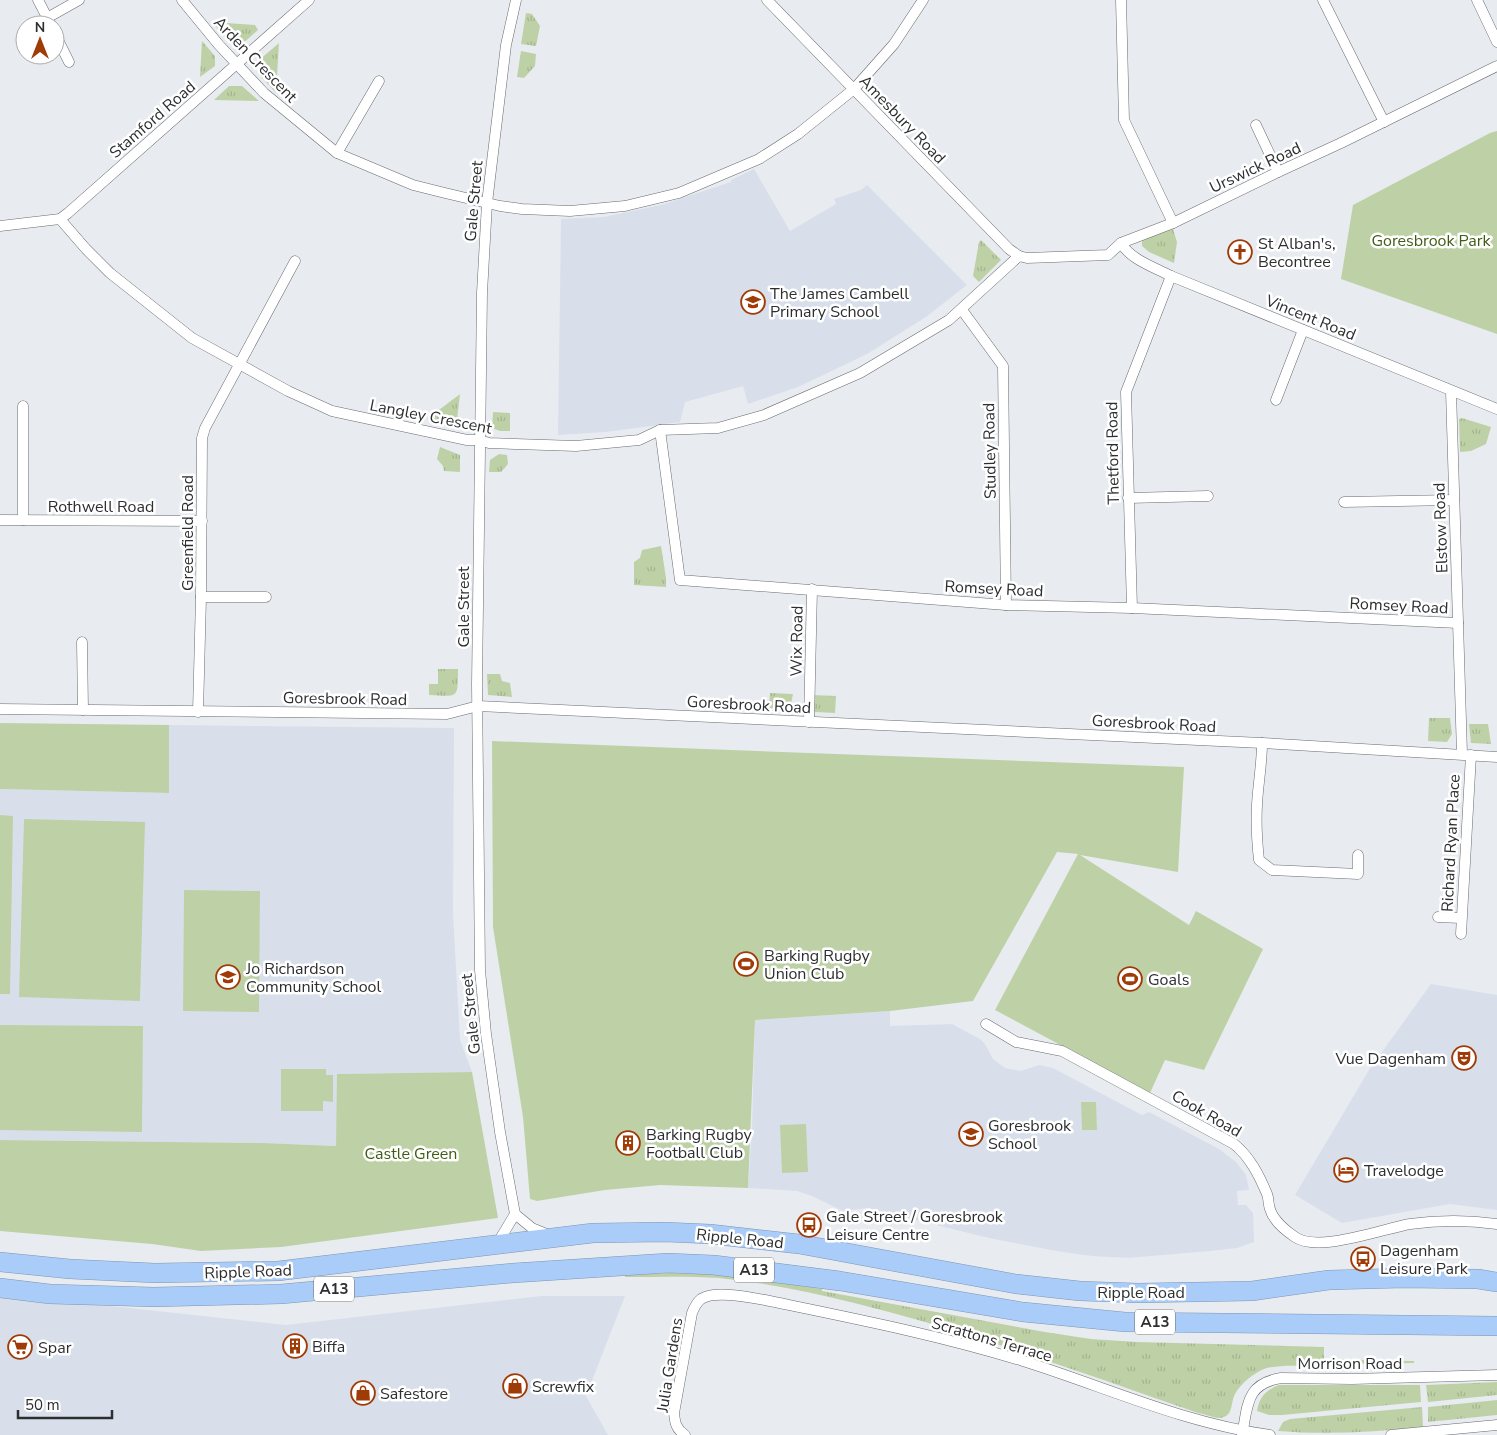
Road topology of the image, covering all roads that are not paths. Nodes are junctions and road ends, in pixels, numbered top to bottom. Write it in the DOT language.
graph roads {
  1 [pos="38,0"];
  2 [pos="79,0"];
  3 [pos="182,0"];
  4 [pos="309,0"];
  5 [pos="516,0"];
  6 [pos="767,0"];
  7 [pos="924,0"];
  8 [pos="1120,0"];
  9 [pos="1323,0"];
  10 [pos="1476,0"];
  11 [pos="46,15"];
  12 [pos="58,15"];
  13 [pos="1497,42"];
  14 [pos="65,54"];
  15 [pos="69,62"];
  16 [pos="237,64"];
  17 [pos="1497,66"];
  18 [pos="379,81"];
  19 [pos="854,89"];
  20 [pos="1384,122"];
  21 [pos="1256,125"];
  22 [pos="337,153"];
  23 [pos="1278,172"];
  24 [pos="487,203"];
  25 [pos="60,219"];
  26 [pos="1173,223"];
  27 [pos="0,226"];
  28 [pos="1121,243"];
  29 [pos="1019,256"];
  30 [pos="295,260"];
  31 [pos="1171,276"];
  32 [pos="962,310"];
  33 [pos="1303,330"];
  34 [pos="240,364"];
  35 [pos="1451,391"];
  36 [pos="1276,400"];
  37 [pos="22,406"];
  38 [pos="1497,409"];
  39 [pos="660,430"];
  40 [pos="479,440"];
  41 [pos="1208,496"];
  42 [pos="1128,498"];
  43 [pos="1454,500"];
  44 [pos="1344,502"];
  45 [pos="0,520"];
  46 [pos="23,520"];
  47 [pos="202,521"];
  48 [pos="812,589"];
  49 [pos="202,597"];
  50 [pos="266,597"];
  51 [pos="1006,605"];
  52 [pos="1132,608"];
  53 [pos="1458,623"];
  54 [pos="82,642"];
  55 [pos="478,706"];
  56 [pos="0,709"];
  57 [pos="83,710"];
  58 [pos="198,712"];
  59 [pos="809,722"];
  60 [pos="1262,743"];
  61 [pos="1466,754"];
  62 [pos="1497,757"];
  63 [pos="1358,855"];
  64 [pos="1438,917"];
  65 [pos="1461,918"];
  66 [pos="1461,934"];
  67 [pos="986,1024"];
  68 [pos="515,1214"];
  69 [pos="1497,1224"];
  70 [pos="555,1238"];
  71 [pos="497,1244"];
  72 [pos="0,1262"];
  73 [pos="1488,1279"];
  74 [pos="1497,1282"];
  75 [pos="0,1288"];
  76 [pos="702,1298"];
  77 [pos="1473,1325"];
  78 [pos="1497,1326"];
  79 [pos="1497,1331"];
  80 [pos="1497,1375"];
  81 [pos="1497,1425"];
  82 [pos="1243,1433"];
  83 [pos="685,1435"];
  84 [pos="1270,1435"];
  85 [pos="1391,1435"];
  1 -- 11 [label="street"];
  2 -- 12 [label="street"];
  3 -- 16 [label="street, Arden Crescent"];
  4 -- 16 [label="street, Stamford Road"];
  5 -- 24 [label="street, Gale Street"];
  6 -- 19 [label="street, Amesbury Road"];
  7 -- 19 [label="street, Arden Crescent"];
  8 -- 26 [label="street"];
  9 -- 20 [label="street"];
  10 -- 13 [label="street"];
  14 -- 15 [label="street"];
  16 -- 22 [label="street, Arden Crescent"];
  16 -- 25 [label="street, Stamford Road"];
  17 -- 20 [label="street, Urswick Road"];
  18 -- 22 [label="street"];
  19 -- 24 [label="street, Arden Crescent"];
  19 -- 29 [label="street, Amesbury Road"];
  20 -- 23 [label="street, Urswick Road"];
  21 -- 23 [label="street"];
  22 -- 24 [label="street, Arden Crescent"];
  23 -- 26 [label="street, Urswick Road"];
  24 -- 40 [label="street, Gale Street"];
  25 -- 27 [label="street"];
  25 -- 34 [label="street, Langley Crescent"];
  26 -- 28 [label="street, Urswick Road"];
  28 -- 29 [label="street, Urswick Road"];
  28 -- 31 [label="street, Vincent Road"];
  29 -- 32 [label="street, Langley Crescent"];
  30 -- 34 [label="street, Greenfield Road"];
  31 -- 33 [label="street, Vincent Road"];
  31 -- 42 [label="street, Thetford Road"];
  32 -- 39 [label="street, Langley Crescent"];
  32 -- 51 [label="street, Studley Road"];
  33 -- 35 [label="street, Vincent Road"];
  33 -- 36 [label="street"];
  34 -- 40 [label="street, Langley Crescent"];
  34 -- 47 [label="street, Greenfield Road"];
  35 -- 38 [label="street, Vincent Road"];
  35 -- 43 [label="street, Elstow Road"];
  37 -- 46 [label="street"];
  39 -- 40 [label="street, Langley Crescent"];
  39 -- 48 [label="street, Romsey Road"];
  40 -- 55 [label="street, Gale Street"];
  41 -- 42 [label="street"];
  42 -- 52 [label="street, Thetford Road"];
  43 -- 44 [label="street"];
  43 -- 53 [label="street, Elstow Road"];
  45 -- 46 [label="street, Rothwell Road"];
  46 -- 47 [label="street, Rothwell Road"];
  47 -- 49 [label="street, Greenfield Road"];
  48 -- 51 [label="street, Romsey Road"];
  48 -- 59 [label="street, Wix Road"];
  49 -- 50 [label="street"];
  49 -- 58 [label="street, Greenfield Road"];
  51 -- 52 [label="street, Romsey Road"];
  52 -- 53 [label="street, Romsey Road"];
  53 -- 61 [label="street, Elstow Road"];
  54 -- 57 [label="street"];
  55 -- 58 [label="street, Goresbrook Road"];
  55 -- 59 [label="street, Goresbrook Road"];
  55 -- 68 [label="street, Gale Street"];
  56 -- 57 [label="street, Goresbrook Road"];
  57 -- 58 [label="street, Goresbrook Road"];
  59 -- 60 [label="street, Goresbrook Road"];
  60 -- 61 [label="street, Goresbrook Road"];
  60 -- 63 [label="street"];
  61 -- 62 [label="street, Goresbrook Road"];
  61 -- 65 [label="street, Richard Ryan Place"];
  64 -- 65 [label="street"];
  65 -- 66 [label="street, Richard Ryan Place"];
  67 -- 69 [label="street, Cook Road"];
  68 -- 70 [label="street"];
  68 -- 71 [label="street"];
  70 -- 71 [label="highway, Ripple Road / A13"];
  70 -- 73 [label="highway, Ripple Road / A13"];
  71 -- 72 [label="highway, Ripple Road / A13"];
  73 -- 74 [label="highway, A13"];
  75 -- 77 [label="highway, Ripple Road / A13"];
  76 -- 82 [label="street, Scrattons Terrace"];
  76 -- 83 [label="street, Julia Gardens"];
  77 -- 78 [label="highway, A13"];
  77 -- 79 [label="highway, A13"];
  80 -- 82 [label="street, Morrison Road"];
  81 -- 85 [label="street"];
  82 -- 84 [label="street, Scrattons Terrace"];
}
